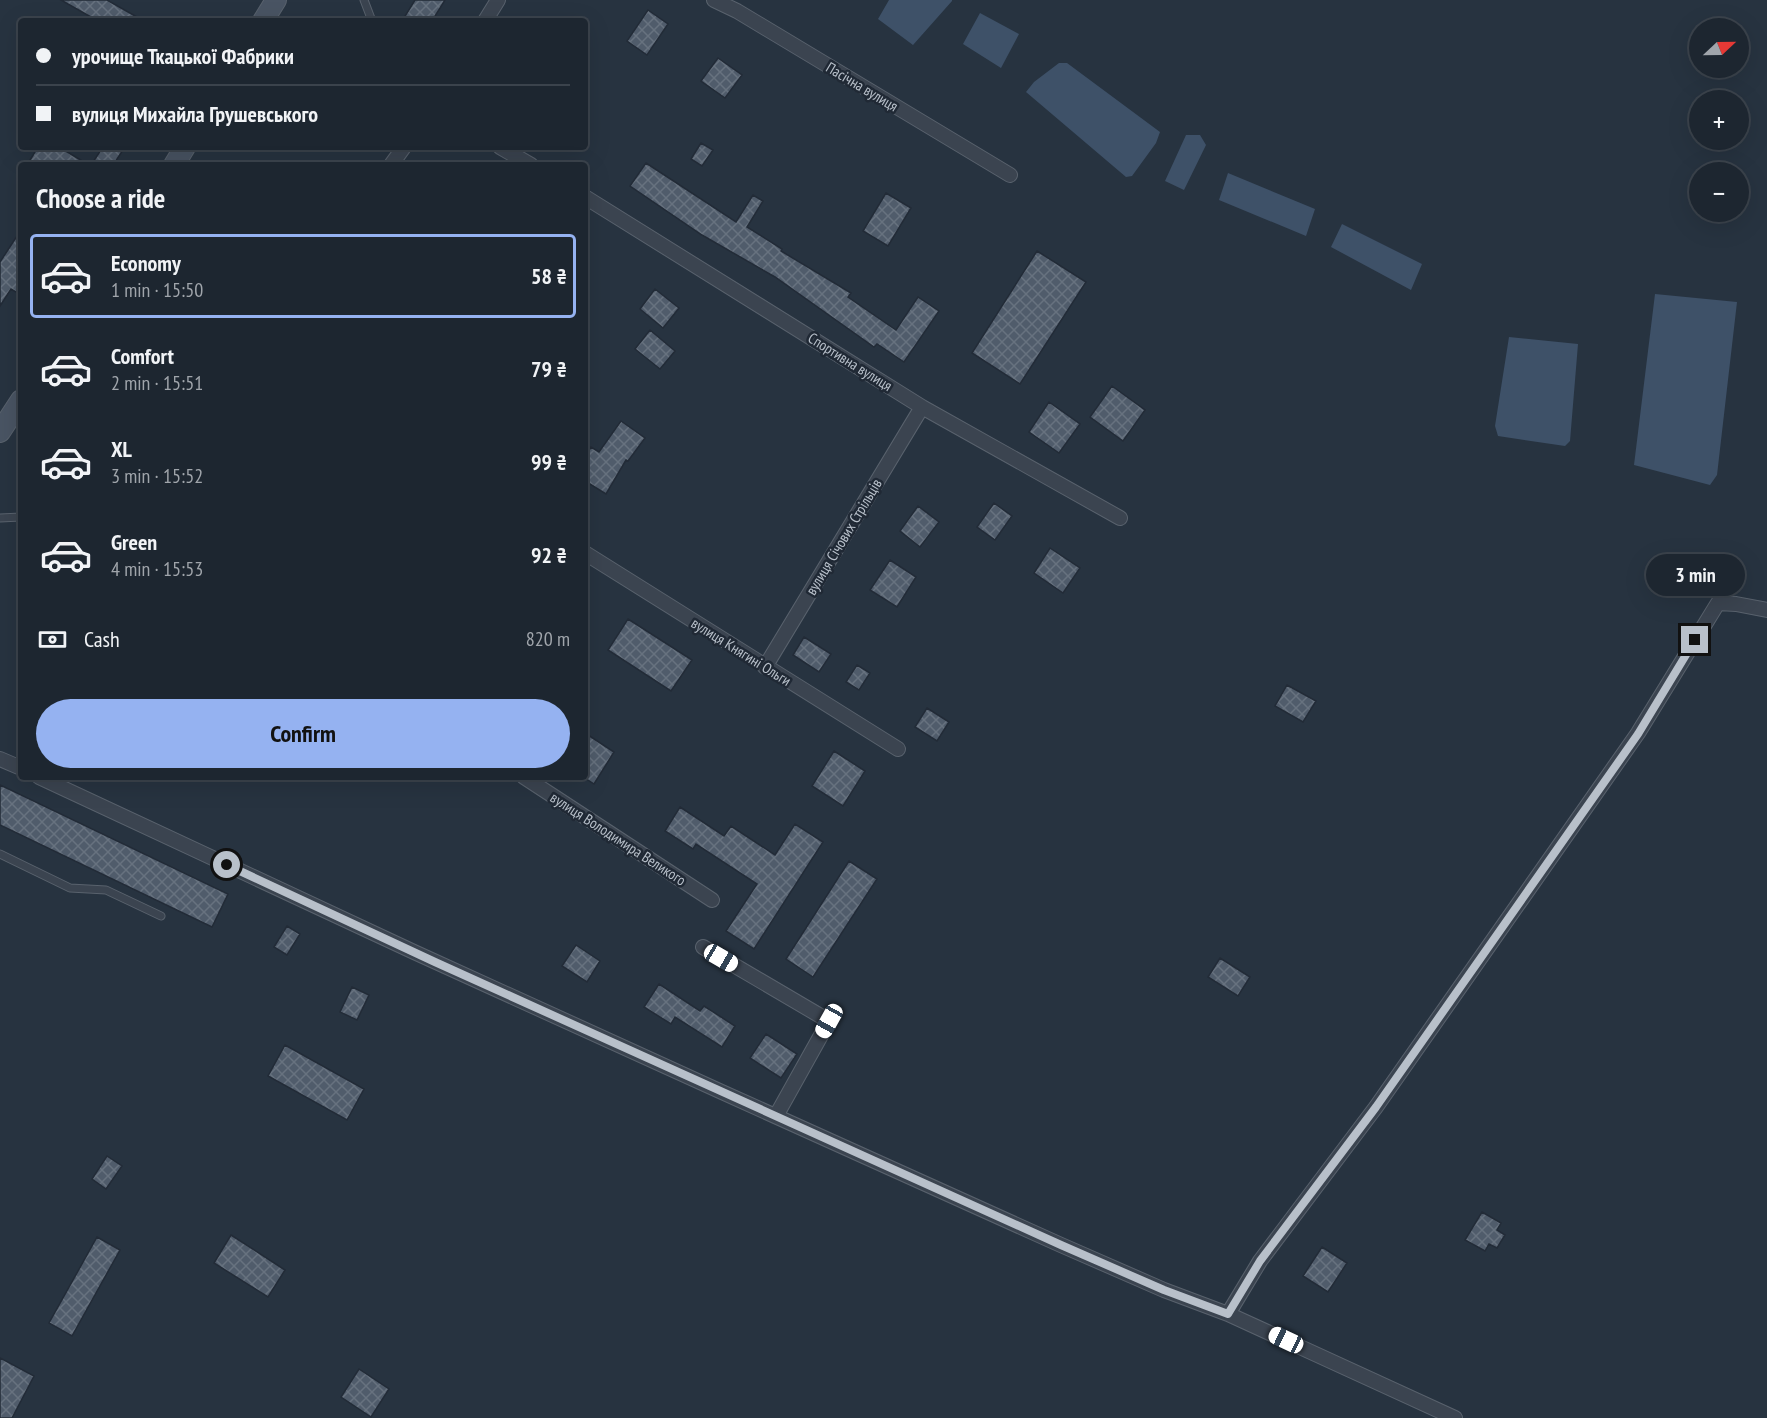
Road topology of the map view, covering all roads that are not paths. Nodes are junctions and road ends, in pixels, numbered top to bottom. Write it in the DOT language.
graph roads {
  1 [pos="276,0"];
  2 [pos="364,0"];
  3 [pos="498,0"];
  4 [pos="714,0"];
  5 [pos="265,18"];
  6 [pos="371,18"];
  7 [pos="487,18"];
  8 [pos="505,150"];
  9 [pos="526,162"];
  10 [pos="1011,175"];
  11 [pos="588,199"];
  12 [pos="18,405"];
  13 [pos="922,407"];
  14 [pos="0,432"];
  15 [pos="18,517"];
  16 [pos="0,518"];
  17 [pos="1120,518"];
  18 [pos="588,555"];
  19 [pos="1767,610"];
  20 [pos="765,667"];
  21 [pos="898,749"];
  22 [pos="0,759"];
  23 [pos="18,767"];
  24 [pos="45,780"];
  25 [pos="529,780"];
  26 [pos="0,854"];
  27 [pos="712,900"];
  28 [pos="161,916"];
  29 [pos="703,947"];
  30 [pos="776,1116"];
  31 [pos="1228,1314"];
  32 [pos="1455,1418"];
  1 -- 5 [label="main road"];
  2 -- 6 [label="lane"];
  3 -- 7 [label="street"];
  4 -- 10 [label="street, Пасічна вулиця"];
  8 -- 9 [label="street"];
  11 -- 13 [label="street, Спортивна вулиця"];
  12 -- 14 [label="main road"];
  13 -- 17 [label="street, Спортивна вулиця"];
  13 -- 20 [label="street, вулиця Січових Стрільців"];
  15 -- 16 [label="lane"];
  18 -- 20 [label="street, вулиця Княгині Ольги"];
  19 -- 31 [label="street"];
  20 -- 21 [label="street, вулиця Княгині Ольги"];
  22 -- 23 [label="street"];
  24 -- 30 [label="street"];
  25 -- 27 [label="street, вулиця Володимира Великого"];
  26 -- 28 [label="lane"];
  29 -- 30 [label="street"];
  30 -- 31 [label="street"];
  31 -- 32 [label="street"];
}
